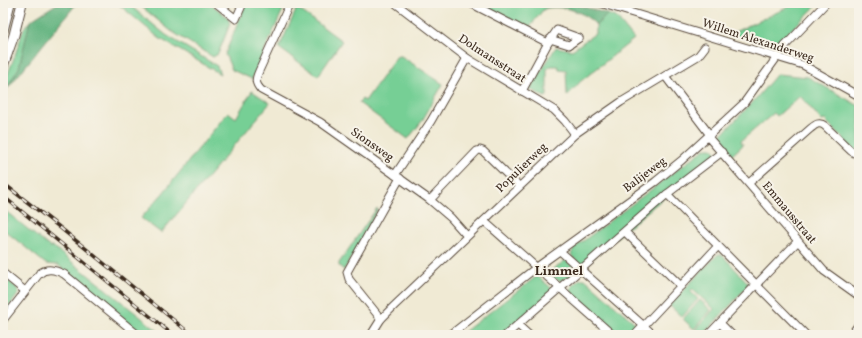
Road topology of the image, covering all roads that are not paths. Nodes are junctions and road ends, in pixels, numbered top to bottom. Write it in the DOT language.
graph roads {
  1 [pos="10,3"];
  2 [pos="22,3"];
  3 [pos="216,3"];
  4 [pos="243,3"];
  5 [pos="290,3"];
  6 [pos="395,3"];
  7 [pos="470,3"];
  8 [pos="600,3"];
  9 [pos="826,3"];
  10 [pos="3,30"];
  11 [pos="705,48"];
  12 [pos="778,56"];
  13 [pos="467,58"];
  14 [pos="3,66"];
  15 [pos="665,76"];
  16 [pos="522,91"];
  17 [pos="859,96"];
  18 [pos="575,134"];
  19 [pos="709,136"];
  20 [pos="722,152"];
  21 [pos="859,156"];
  22 [pos="397,176"];
  23 [pos="750,183"];
  24 [pos="519,186"];
  25 [pos="667,194"];
  26 [pos="430,200"];
  27 [pos="484,221"];
  28 [pos="625,232"];
  29 [pos="468,236"];
  30 [pos="798,241"];
  31 [pos="718,246"];
  32 [pos="560,251"];
  33 [pos="537,267"];
  34 [pos="580,270"];
  35 [pos="3,273"];
  36 [pos="755,284"];
  37 [pos="681,286"];
  38 [pos="561,288"];
  39 [pos="25,291"];
  40 [pos="859,296"];
  41 [pos="381,319"];
  42 [pos="3,320"];
  43 [pos="720,323"];
  44 [pos="859,324"];
  45 [pos="518,325"];
  46 [pos="643,326"];
  47 [pos="374,333"];
  48 [pos="138,335"];
  49 [pos="450,335"];
  50 [pos="506,335"];
  51 [pos="529,335"];
  52 [pos="613,335"];
  53 [pos="634,335"];
  54 [pos="654,335"];
  55 [pos="708,335"];
  56 [pos="732,335"];
  57 [pos="806,335"];
  58 [pos="851,335"];
  1 -- 10 [label="main road"];
  2 -- 14 [label="main road"];
  3 -- 4 [label="street"];
  5 -- 22 [label="street, Sionsweg"];
  6 -- 13 [label="street, Dolmansstraat"];
  7 -- 16 [label="street"];
  8 -- 12 [label="street, Willem Alexanderweg"];
  9 -- 12 [label="street, Balijeweg"];
  11 -- 15 [label="street, Populierweg"];
  12 -- 17 [label="street, Willem Alexanderweg"];
  12 -- 19 [label="street, Balijeweg"];
  13 -- 16 [label="street, Dolmansstraat"];
  13 -- 22 [label="street"];
  15 -- 18 [label="street, Populierweg"];
  15 -- 19 [label="street, Emmausstraat"];
  16 -- 18 [label="street, Dolmansstraat"];
  18 -- 24 [label="street, Populierweg"];
  19 -- 20 [label="street, Emmausstraat"];
  19 -- 32 [label="street, Balijeweg"];
  20 -- 23 [label="street, Emmausstraat"];
  20 -- 25 [label="street"];
  21 -- 23 [label="street"];
  22 -- 26 [label="street, Sionsweg"];
  22 -- 41 [label="street"];
  23 -- 30 [label="street, Emmausstraat"];
  24 -- 26 [label="street"];
  24 -- 27 [label="street, Populierweg"];
  25 -- 28 [label="street"];
  25 -- 31 [label="street"];
  26 -- 29 [label="street, Sionsweg"];
  27 -- 29 [label="street, Populierweg"];
  27 -- 33 [label="street"];
  28 -- 34 [label="street"];
  28 -- 37 [label="street"];
  29 -- 41 [label="street, Populierweg"];
  30 -- 36 [label="street"];
  30 -- 40 [label="street, Emmausstraat"];
  31 -- 36 [label="street"];
  31 -- 37 [label="street"];
  32 -- 33 [label="street, Balijeweg"];
  32 -- 34 [label="street"];
  33 -- 38 [label="street"];
  33 -- 49 [label="street, Balijeweg"];
  34 -- 38 [label="street"];
  34 -- 46 [label="street"];
  35 -- 39 [label="street"];
  36 -- 43 [label="street"];
  36 -- 57 [label="street"];
  37 -- 46 [label="street"];
  38 -- 45 [label="street"];
  38 -- 52 [label="street"];
  39 -- 42 [label="street"];
  39 -- 48 [label="street"];
  41 -- 47 [label="street, Populierweg"];
  43 -- 55 [label="street"];
  43 -- 56 [label="street"];
  44 -- 58 [label="street"];
  45 -- 50 [label="street"];
  45 -- 51 [label="street"];
  46 -- 53 [label="street"];
  46 -- 54 [label="street"];
}
